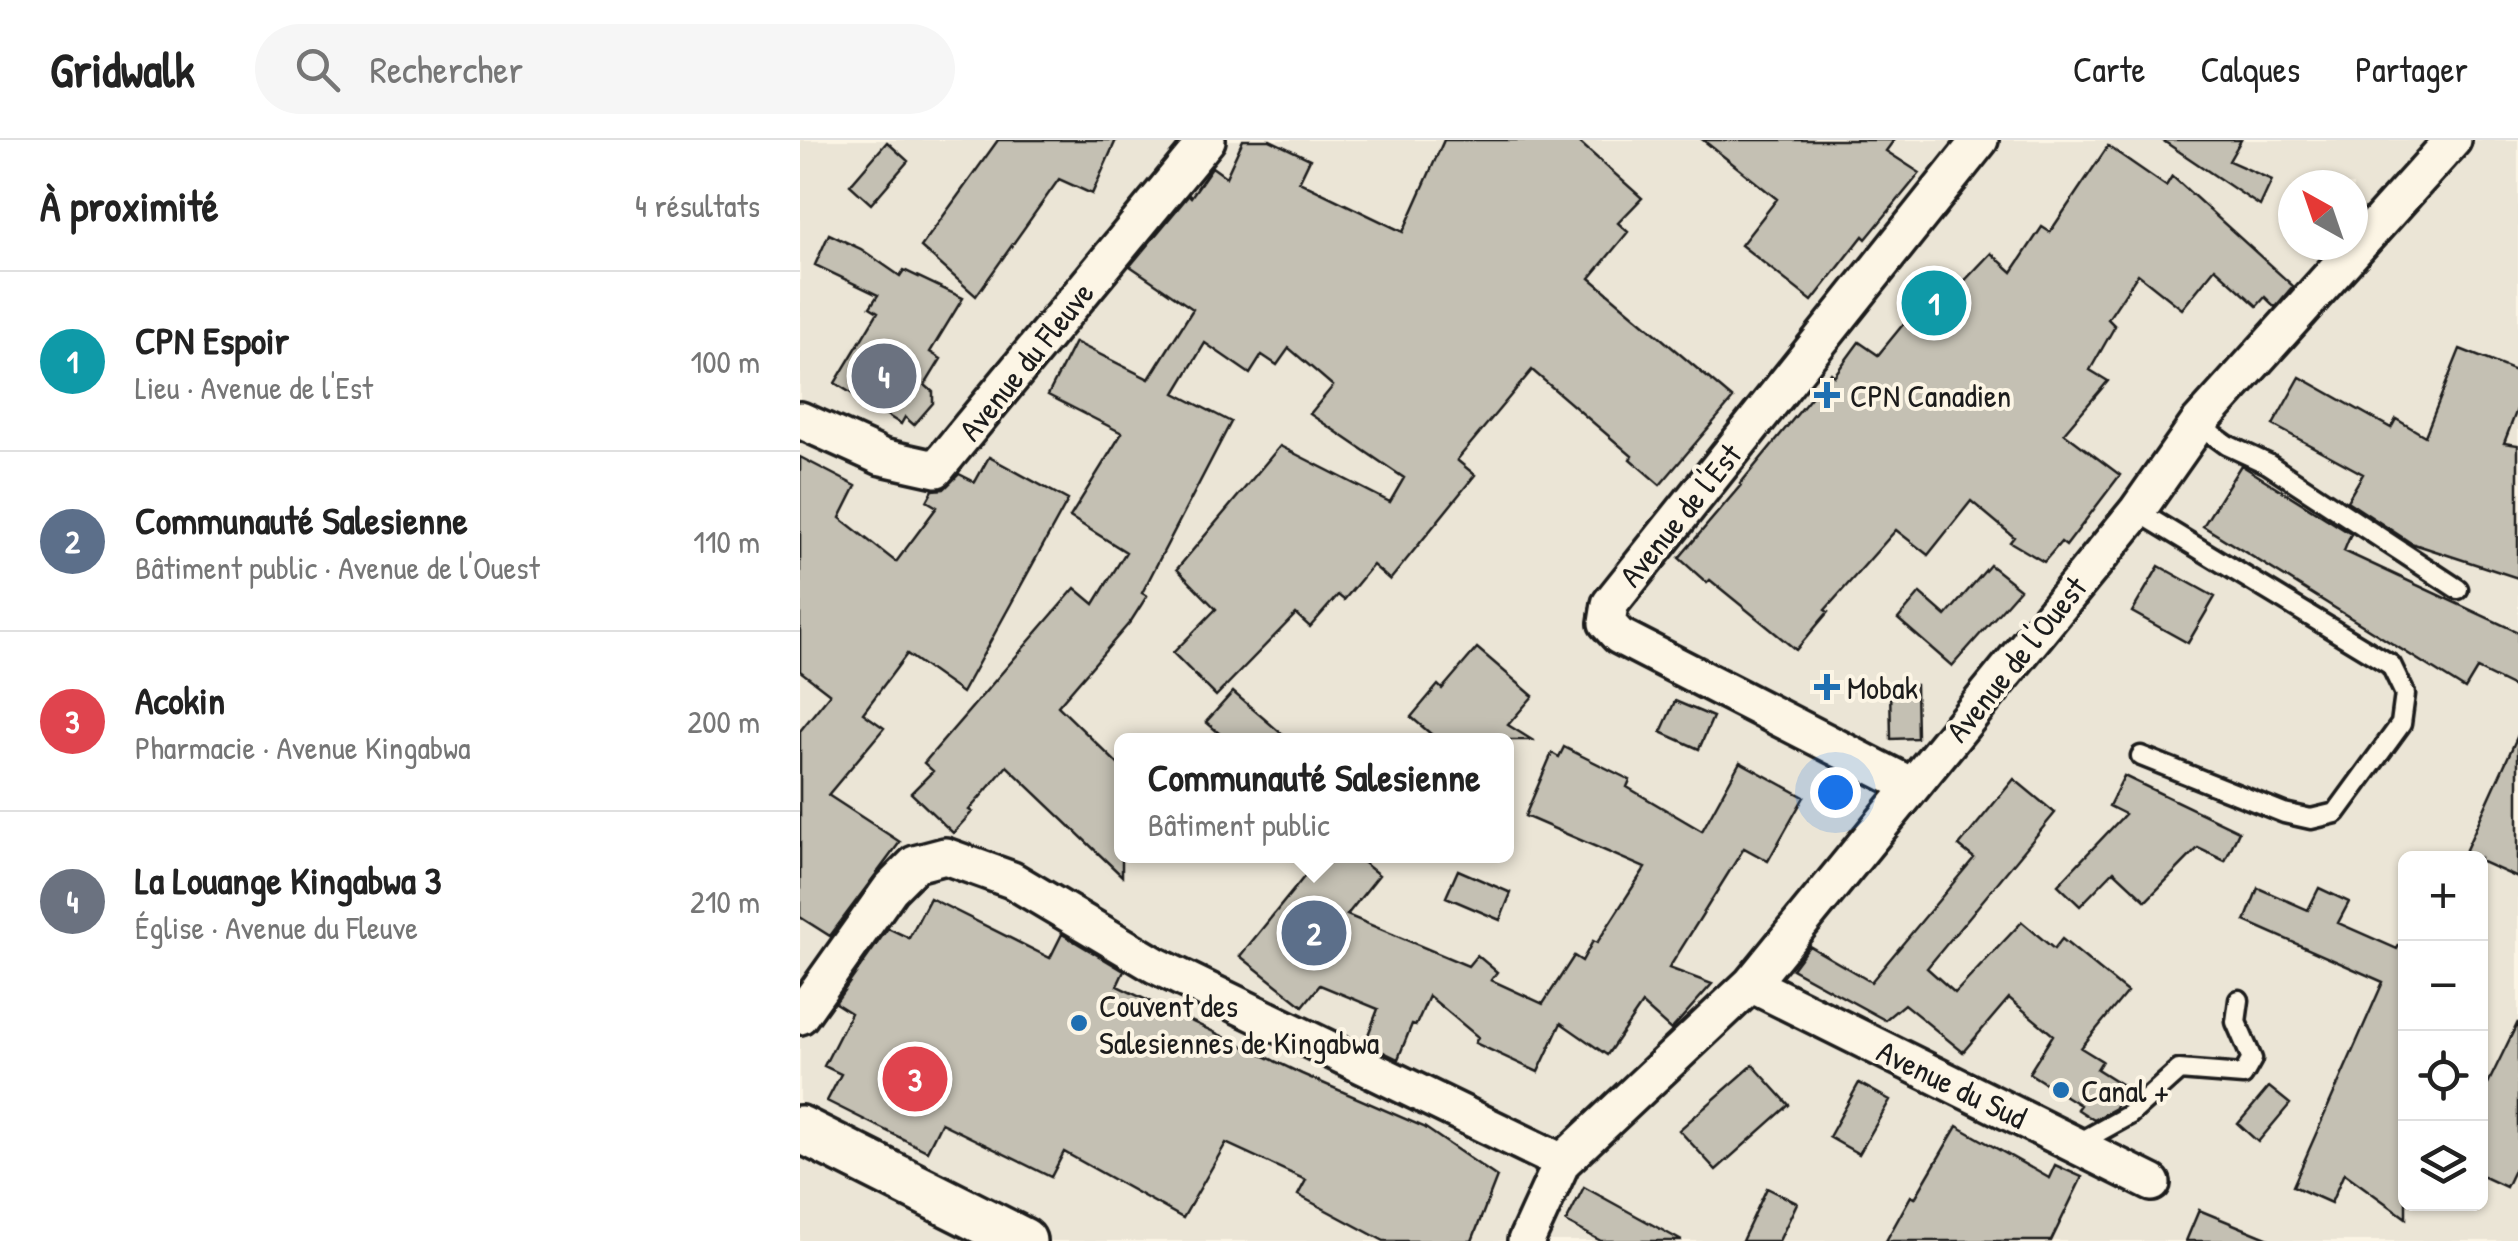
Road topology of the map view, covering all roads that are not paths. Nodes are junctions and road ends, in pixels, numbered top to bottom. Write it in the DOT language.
graph roads {
  1 [pos="1207,140"];
  2 [pos="1980,140"];
  3 [pos="2453,140"];
  4 [pos="800,420"];
  5 [pos="2198,424"];
  6 [pos="2137,511"];
  7 [pos="2458,589"];
  8 [pos="2141,756"];
  9 [pos="1912,786"];
  10 [pos="1751,984"];
  11 [pos="2239,1000"];
  12 [pos="800,1016"];
  13 [pos="800,1129"];
  14 [pos="2075,1145"];
  15 [pos="1562,1162"];
  16 [pos="2152,1183"];
  17 [pos="1023,1241"];
  18 [pos="1526,1241"];
  1 -- 4 [label="street, Avenue du Fleuve"];
  2 -- 9 [label="street, Avenue de l'Est"];
  3 -- 5 [label="street, Avenue de l'Ouest"];
  5 -- 6 [label="street, Avenue de l'Ouest"];
  5 -- 7 [label="lane"];
  6 -- 8 [label="lane"];
  6 -- 9 [label="street, Avenue de l'Ouest"];
  9 -- 10 [label="street, Avenue de l'Ouest"];
  10 -- 14 [label="street, Avenue du Sud"];
  10 -- 15 [label="street, Avenue de l'Ouest"];
  11 -- 14 [label="lane"];
  12 -- 15 [label="street"];
  13 -- 17 [label="street"];
  14 -- 16 [label="street, Avenue du Sud"];
  15 -- 18 [label="street, Avenue de l'Ouest"];
}
